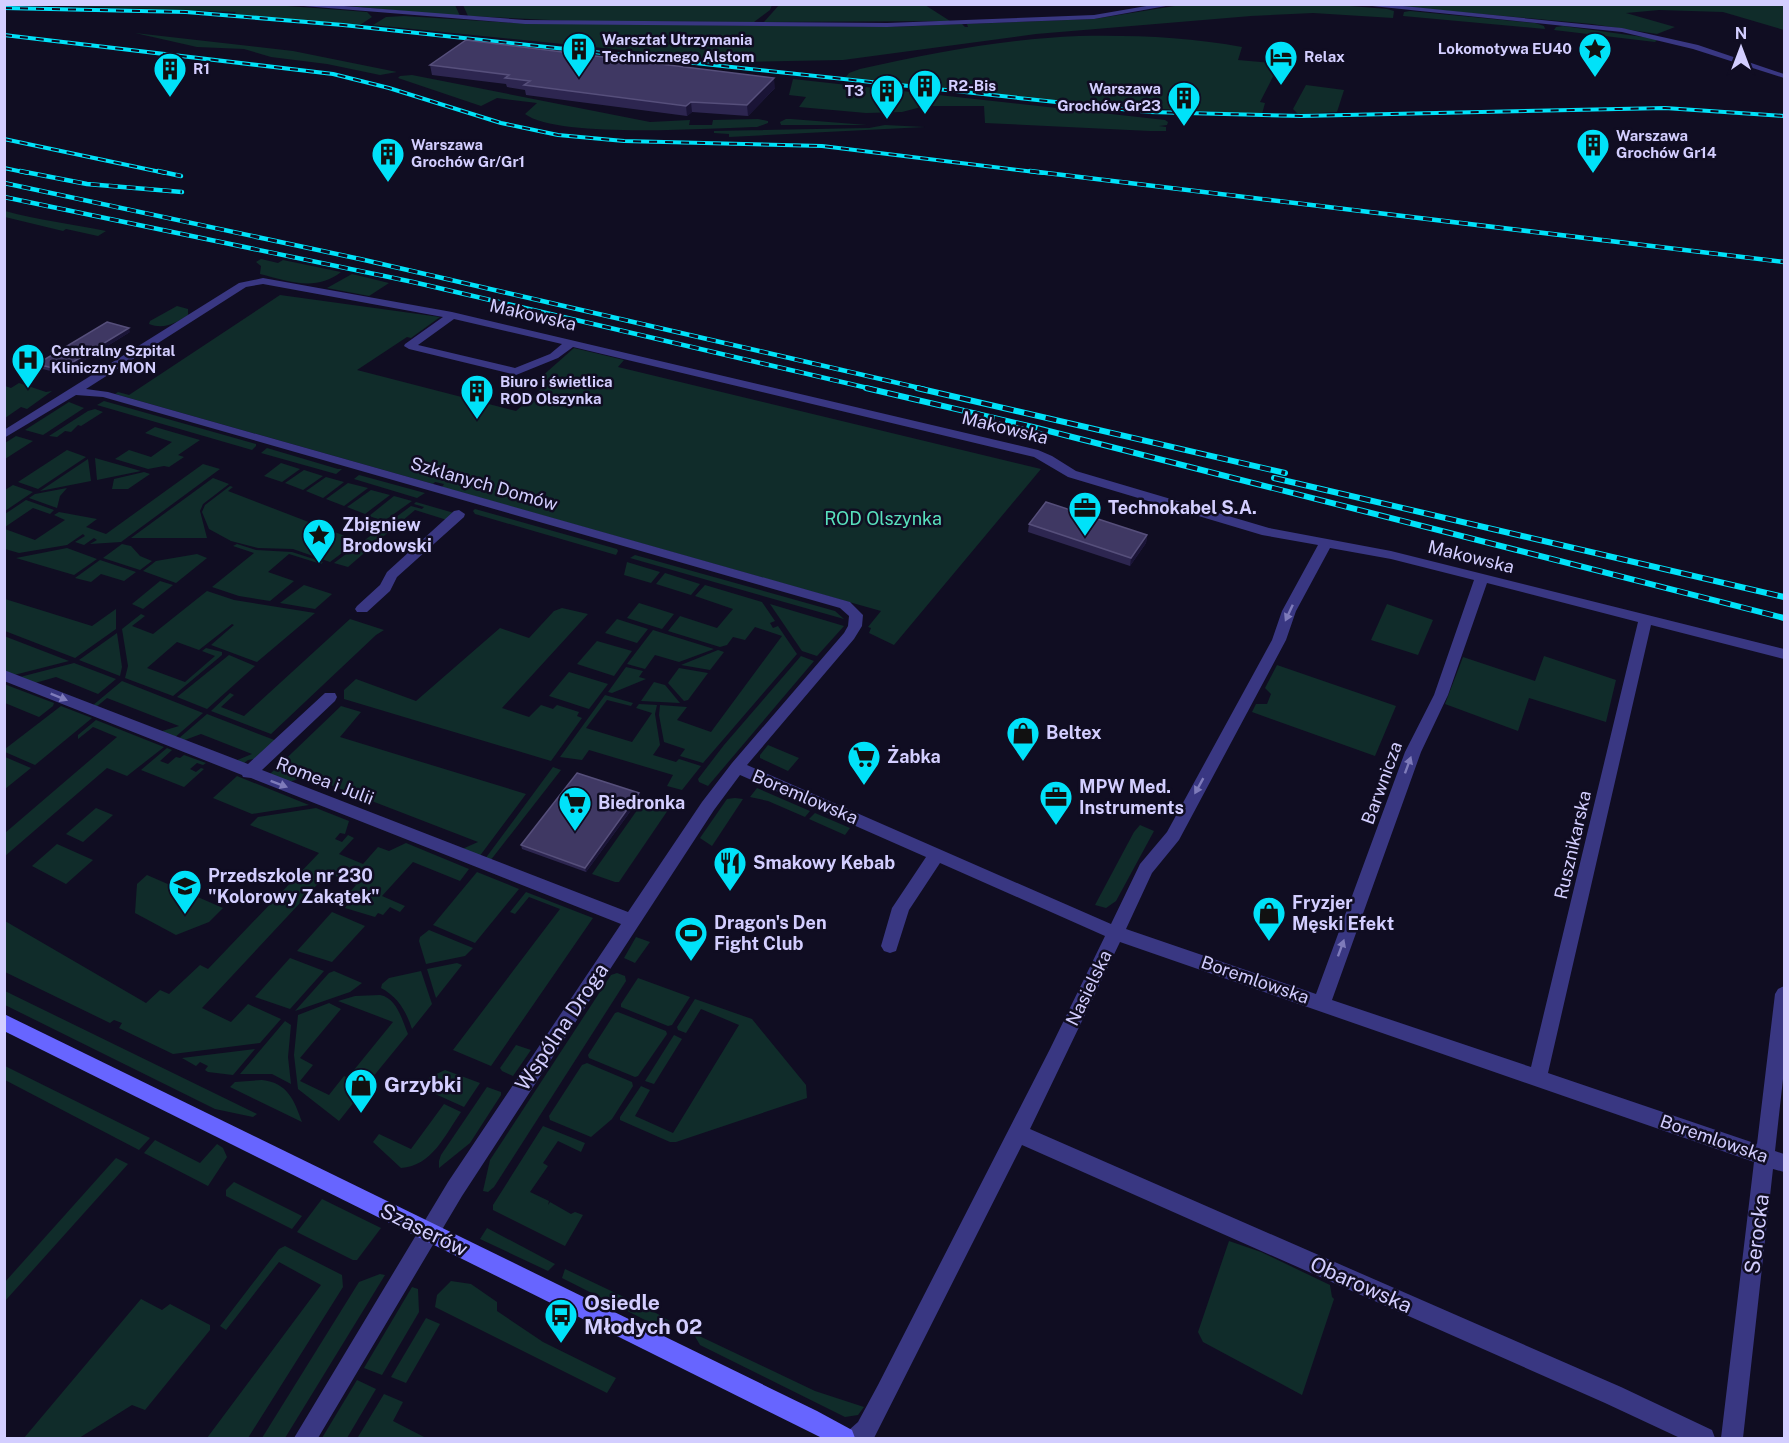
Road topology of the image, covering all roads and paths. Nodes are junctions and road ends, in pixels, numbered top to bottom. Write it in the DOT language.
graph roads {
  1 [pos="282,4"];
  2 [pos="1174,4"];
  3 [pos="1356,4"];
  4 [pos="1785,76"];
  5 [pos="452,315"];
  6 [pos="571,343"];
  7 [pos="75,391"];
  8 [pos="4,435"];
  9 [pos="459,514"];
  10 [pos="1326,542"];
  11 [pos="1482,578"];
  12 [pos="362,609"];
  13 [pos="1645,620"];
  14 [pos="849,636"];
  15 [pos="1785,654"];
  16 [pos="4,675"];
  17 [pos="330,697"];
  18 [pos="736,767"];
  19 [pos="249,772"];
  20 [pos="937,854"];
  21 [pos="632,921"];
  22 [pos="1115,933"];
  23 [pos="890,946"];
  24 [pos="1785,994"];
  25 [pos="1322,1003"];
  26 [pos="4,1022"];
  27 [pos="1538,1078"];
  28 [pos="1017,1133"];
  29 [pos="1775,1160"];
  30 [pos="428,1232"];
  31 [pos="305,1438"];
  32 [pos="844,1438"];
  33 [pos="857,1438"];
  34 [pos="1704,1438"];
  35 [pos="1732,1438"];
  1 -- 2 [label="street"];
  3 -- 4 [label="street"];
  5 -- 6 [label="street, Makowska"];
  5 -- 6 [label="street"];
  5 -- 7 [label="street, Makowska"];
  6 -- 10 [label="street, Makowska"];
  7 -- 8 [label="street"];
  7 -- 14 [label="street, Szklanych Domów"];
  9 -- 12 [label="street"];
  10 -- 11 [label="street, Makowska"];
  10 -- 22 [label="street, Nasielska, one-way"];
  11 -- 13 [label="street, Makowska"];
  25 -- 11 [label="street, Barwnicza, one-way"];
  13 -- 15 [label="street, Makowska"];
  13 -- 27 [label="street, Rusznikarska"];
  14 -- 18 [label="street, Wspólna Droga"];
  16 -- 19 [label="street, Romea i Julii, one-way"];
  17 -- 19 [label="street"];
  18 -- 20 [label="street, Boremlowska"];
  18 -- 21 [label="street, Wspólna Droga"];
  19 -- 21 [label="street, Romea i Julii, one-way"];
  20 -- 22 [label="street, Boremlowska"];
  20 -- 23 [label="street"];
  21 -- 30 [label="street, Wspólna Droga"];
  22 -- 25 [label="street, Boremlowska"];
  22 -- 28 [label="street, Nasielska"];
  24 -- 29 [label="street, Serocka"];
  25 -- 27 [label="street, Boremlowska"];
  26 -- 30 [label="street, Szaserów"];
  27 -- 29 [label="street, Boremlowska"];
  28 -- 33 [label="street, Nasielska"];
  28 -- 34 [label="street, Obarowska"];
  29 -- 35 [label="street, Serocka"];
  30 -- 31 [label="street, Wspólna Droga"];
  30 -- 32 [label="street, Szaserów"];
}
